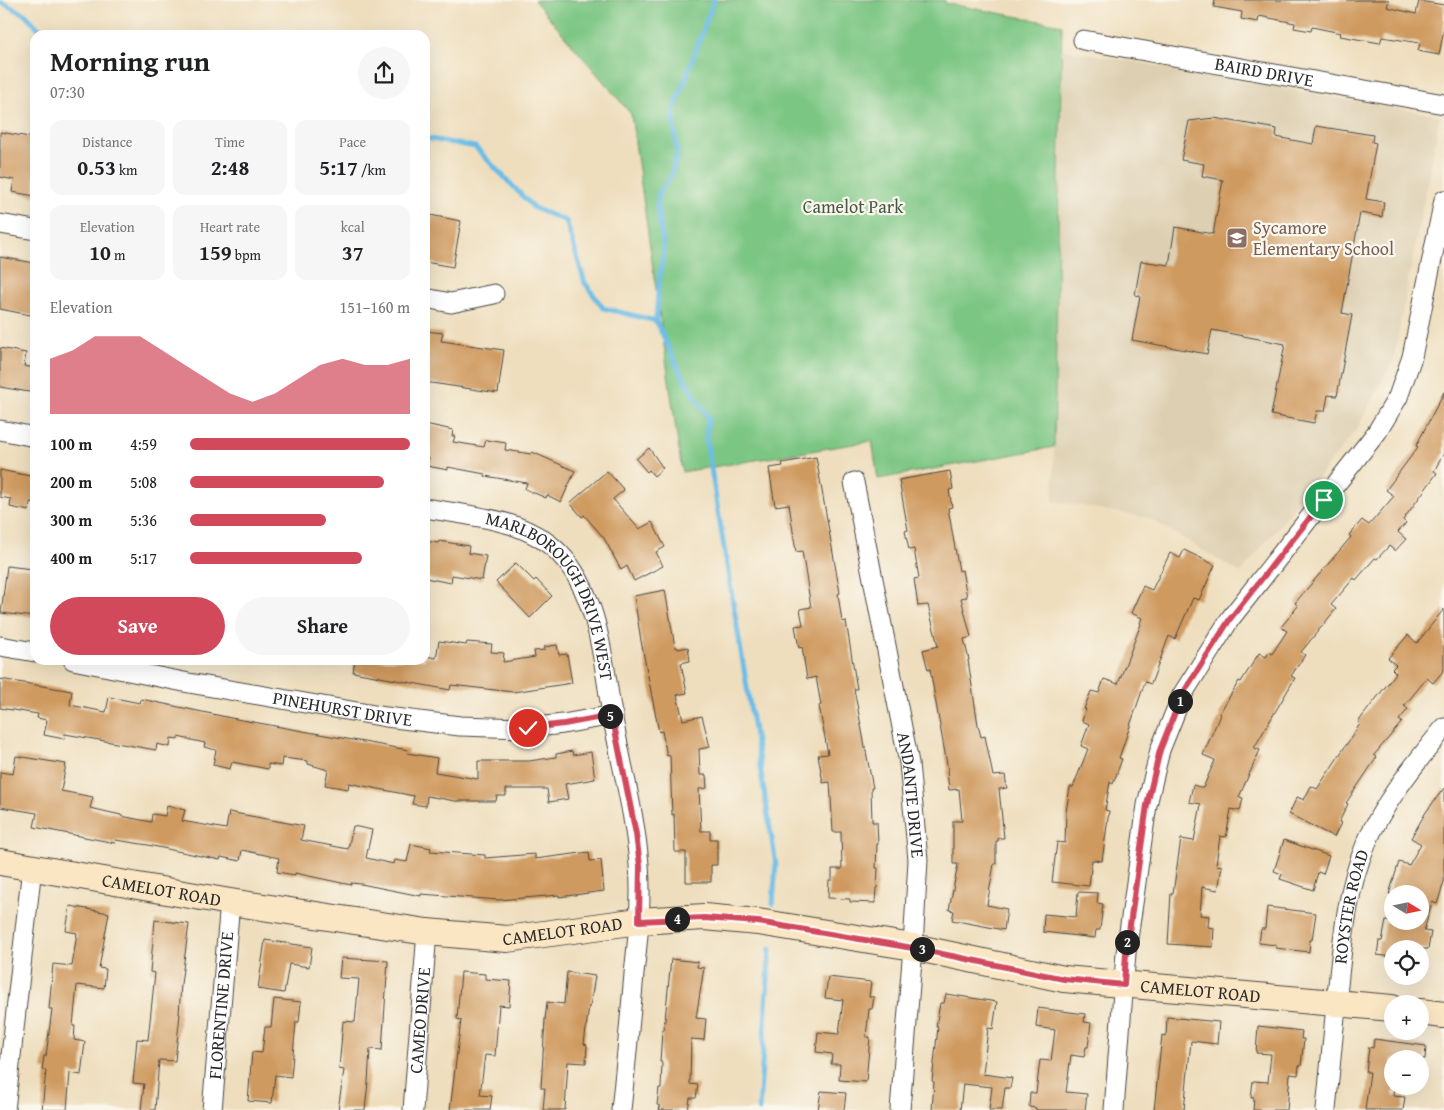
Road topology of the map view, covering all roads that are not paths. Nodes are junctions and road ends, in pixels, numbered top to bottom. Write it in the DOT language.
graph roads {
  1 [pos="1083,40"];
  2 [pos="1444,104"];
  3 [pos="1444,200"];
  4 [pos="0,224"];
  5 [pos="30,229"];
  6 [pos="494,294"];
  7 [pos="430,299"];
  8 [pos="0,430"];
  9 [pos="30,436"];
  10 [pos="854,482"];
  11 [pos="430,509"];
  12 [pos="0,646"];
  13 [pos="30,651"];
  14 [pos="99,665"];
  15 [pos="612,715"];
  16 [pos="1444,728"];
  17 [pos="0,862"];
  18 [pos="32,867"];
  19 [pos="230,902"];
  20 [pos="639,921"];
  21 [pos="427,932"];
  22 [pos="913,948"];
  23 [pos="1124,985"];
  24 [pos="1337,1002"];
  25 [pos="1384,1007"];
  26 [pos="1429,1013"];
  27 [pos="1444,1015"];
  28 [pos="5,1110"];
  29 [pos="212,1110"];
  30 [pos="413,1110"];
  31 [pos="621,1110"];
  32 [pos="900,1110"];
  33 [pos="1114,1110"];
  34 [pos="1326,1110"];
  1 -- 2 [label="street, BAIRD DRIVE"];
  3 -- 23 [label="street"];
  4 -- 5 [label="street"];
  6 -- 7 [label="street"];
  8 -- 9 [label="street"];
  10 -- 22 [label="street, ANDANTE DRIVE"];
  11 -- 15 [label="street, MARLBOROUGH DRIVE WEST"];
  12 -- 13 [label="street"];
  14 -- 15 [label="street, PINEHURST DRIVE"];
  15 -- 20 [label="street, MARLBOROUGH DRIVE WEST"];
  16 -- 24 [label="street, ROYSTER ROAD"];
  17 -- 18 [label="street, CAMELOT ROAD"];
  18 -- 19 [label="street, CAMELOT ROAD"];
  18 -- 28 [label="street"];
  19 -- 21 [label="street, CAMELOT ROAD"];
  19 -- 29 [label="street, FLORENTINE DRIVE"];
  20 -- 21 [label="street, CAMELOT ROAD"];
  20 -- 22 [label="street, CAMELOT ROAD"];
  20 -- 31 [label="street, MARLBOROUGH DRIVE WEST"];
  21 -- 30 [label="street, CAMEO DRIVE"];
  22 -- 23 [label="street, CAMELOT ROAD"];
  22 -- 32 [label="street, ANDANTE DRIVE"];
  23 -- 24 [label="street, CAMELOT ROAD"];
  23 -- 33 [label="street"];
  24 -- 25 [label="street, CAMELOT ROAD"];
  24 -- 34 [label="street, ROYSTER ROAD"];
  26 -- 27 [label="street"];
}
